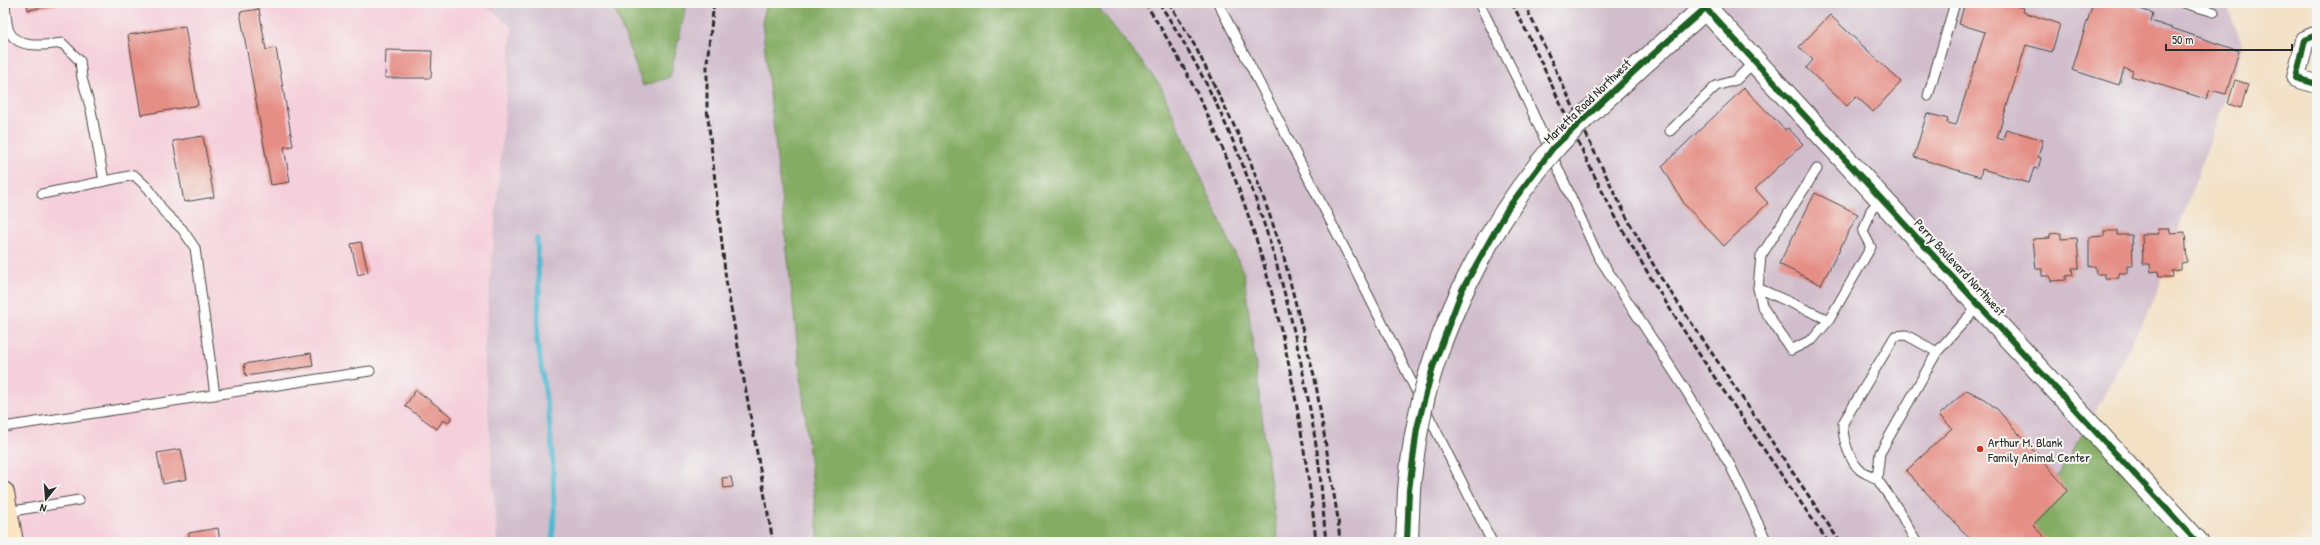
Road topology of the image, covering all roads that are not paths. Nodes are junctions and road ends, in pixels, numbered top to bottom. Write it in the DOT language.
graph roads {
  1 [pos="4,3"];
  2 [pos="1218,3"];
  3 [pos="1479,3"];
  4 [pos="1955,3"];
  5 [pos="2184,3"];
  6 [pos="1706,4"];
  7 [pos="2214,12"];
  8 [pos="2317,35"];
  9 [pos="1755,61"];
  10 [pos="2317,84"];
  11 [pos="1928,96"];
  12 [pos="1670,130"];
  13 [pos="1818,169"];
  14 [pos="104,181"];
  15 [pos="42,194"];
  16 [pos="1882,199"];
  17 [pos="1758,288"];
  18 [pos="1980,305"];
  19 [pos="1829,320"];
  20 [pos="1937,352"];
  21 [pos="370,371"];
  22 [pos="215,395"];
  23 [pos="3,427"];
  24 [pos="1877,479"];
  25 [pos="79,500"];
  26 [pos="5,502"];
  27 [pos="12,542"];
  28 [pos="1407,542"];
  29 [pos="1492,542"];
  30 [pos="1767,542"];
  31 [pos="1916,542"];
  32 [pos="2197,542"];
  1 -- 14 [label="lane"];
  2 -- 29 [label="lane"];
  3 -- 30 [label="lane"];
  4 -- 11 [label="lane"];
  5 -- 7 [label="lane"];
  6 -- 9 [label="street, Perry Boulevard Northwest"];
  6 -- 28 [label="street, Marietta Road Northwest, bridge"];
  8 -- 10 [label="street"];
  9 -- 12 [label="lane"];
  9 -- 16 [label="street, Perry Boulevard Northwest"];
  13 -- 17 [label="lane"];
  14 -- 15 [label="lane"];
  14 -- 22 [label="lane"];
  16 -- 18 [label="street, Perry Boulevard Northwest"];
  16 -- 19 [label="lane"];
  17 -- 19 [label="lane"];
  17 -- 19 [label="lane"];
  18 -- 20 [label="lane"];
  18 -- 32 [label="street, Perry Boulevard Northwest"];
  20 -- 24 [label="lane"];
  20 -- 24 [label="lane"];
  21 -- 22 [label="lane"];
  22 -- 23 [label="lane"];
  24 -- 31 [label="lane"];
  25 -- 26 [label="lane"];
  26 -- 27 [label="main road"];
}
